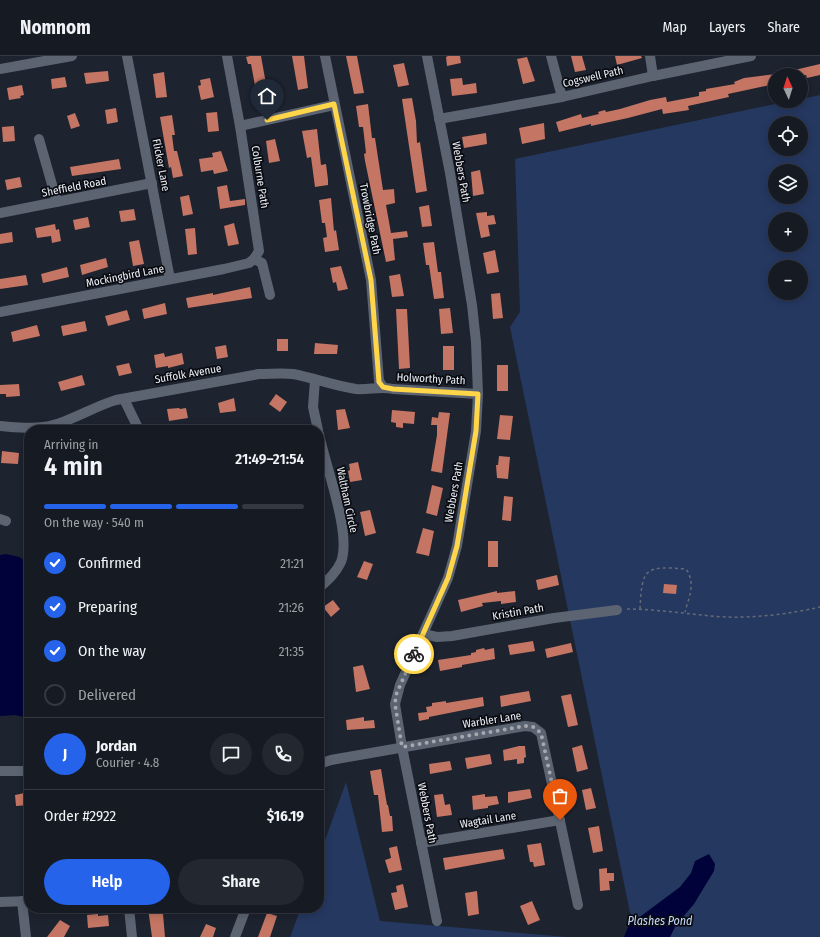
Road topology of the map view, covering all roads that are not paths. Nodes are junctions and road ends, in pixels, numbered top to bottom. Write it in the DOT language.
graph roads {
  1 [pos="72,56"];
  2 [pos="127,56"];
  3 [pos="227,56"];
  4 [pos="325,56"];
  5 [pos="427,56"];
  6 [pos="551,56"];
  7 [pos="650,56"];
  8 [pos="749,56"];
  9 [pos="0,69"];
  10 [pos="654,76"];
  11 [pos="562,97"];
  12 [pos="334,104"];
  13 [pos="439,119"];
  14 [pos="240,126"];
  15 [pos="39,140"];
  16 [pos="152,183"];
  17 [pos="57,202"];
  18 [pos="0,213"];
  19 [pos="254,259"];
  20 [pos="170,279"];
  21 [pos="270,295"];
  22 [pos="0,312"];
  23 [pos="315,380"];
  24 [pos="383,387"];
  25 [pos="478,394"];
  26 [pos="124,399"];
  27 [pos="51,425"];
  28 [pos="137,425"];
  29 [pos="317,425"];
  30 [pos="0,426"];
  31 [pos="24,428"];
  32 [pos="324,454"];
  33 [pos="324,584"];
  34 [pos="617,610"];
  35 [pos="423,634"];
  36 [pos="402,747"];
  37 [pos="324,762"];
  38 [pos="0,771"];
  39 [pos="24,771"];
  40 [pos="560,820"];
  41 [pos="421,843"];
  42 [pos="24,901"];
  43 [pos="0,902"];
  44 [pos="578,905"];
  45 [pos="26,913"];
  46 [pos="130,913"];
  47 [pos="244,913"];
  48 [pos="437,921"];
  49 [pos="26,937"];
  50 [pos="132,937"];
  51 [pos="235,937"];
  1 -- 9 [label="street"];
  2 -- 16 [label="street, Flicker Lane"];
  3 -- 14 [label="street, Colburne Path"];
  4 -- 12 [label="street, Trowbridge Path"];
  5 -- 13 [label="street, Webbers Path"];
  6 -- 11 [label="street"];
  7 -- 10 [label="street"];
  8 -- 10 [label="street, Cogswell Path"];
  10 -- 11 [label="street, Cogswell Path"];
  11 -- 13 [label="street, Cogswell Path"];
  12 -- 14 [label="street"];
  12 -- 24 [label="street, Trowbridge Path"];
  13 -- 25 [label="street, Webbers Path"];
  14 -- 19 [label="street, Colburne Path"];
  15 -- 17 [label="street"];
  16 -- 17 [label="street, Sheffield Road"];
  16 -- 20 [label="street, Flicker Lane"];
  17 -- 18 [label="street, Sheffield Road"];
  19 -- 20 [label="street, Mockingbird Lane"];
  19 -- 21 [label="street"];
  20 -- 22 [label="street, Mockingbird Lane"];
  23 -- 24 [label="street, Suffolk Avenue"];
  23 -- 26 [label="street, Suffolk Avenue"];
  23 -- 29 [label="street"];
  24 -- 25 [label="street, Holworthy Path"];
  25 -- 35 [label="street, Webbers Path"];
  26 -- 27 [label="street, Suffolk Avenue"];
  26 -- 28 [label="street"];
  30 -- 31 [label="street, Suffolk Avenue"];
  32 -- 33 [label="street, Waltham Circle"];
  34 -- 35 [label="street, Kristin Path"];
  35 -- 36 [label="street, Webbers Path"];
  36 -- 37 [label="street, Warbler Lane"];
  36 -- 40 [label="street, Warbler Lane"];
  36 -- 41 [label="street, Webbers Path"];
  38 -- 39 [label="street"];
  40 -- 41 [label="street, Wagtail Lane"];
  40 -- 44 [label="street, Warbler Lane"];
  41 -- 48 [label="street, Webbers Path"];
  42 -- 43 [label="street"];
  45 -- 49 [label="street"];
  46 -- 50 [label="street"];
  47 -- 51 [label="street"];
}
